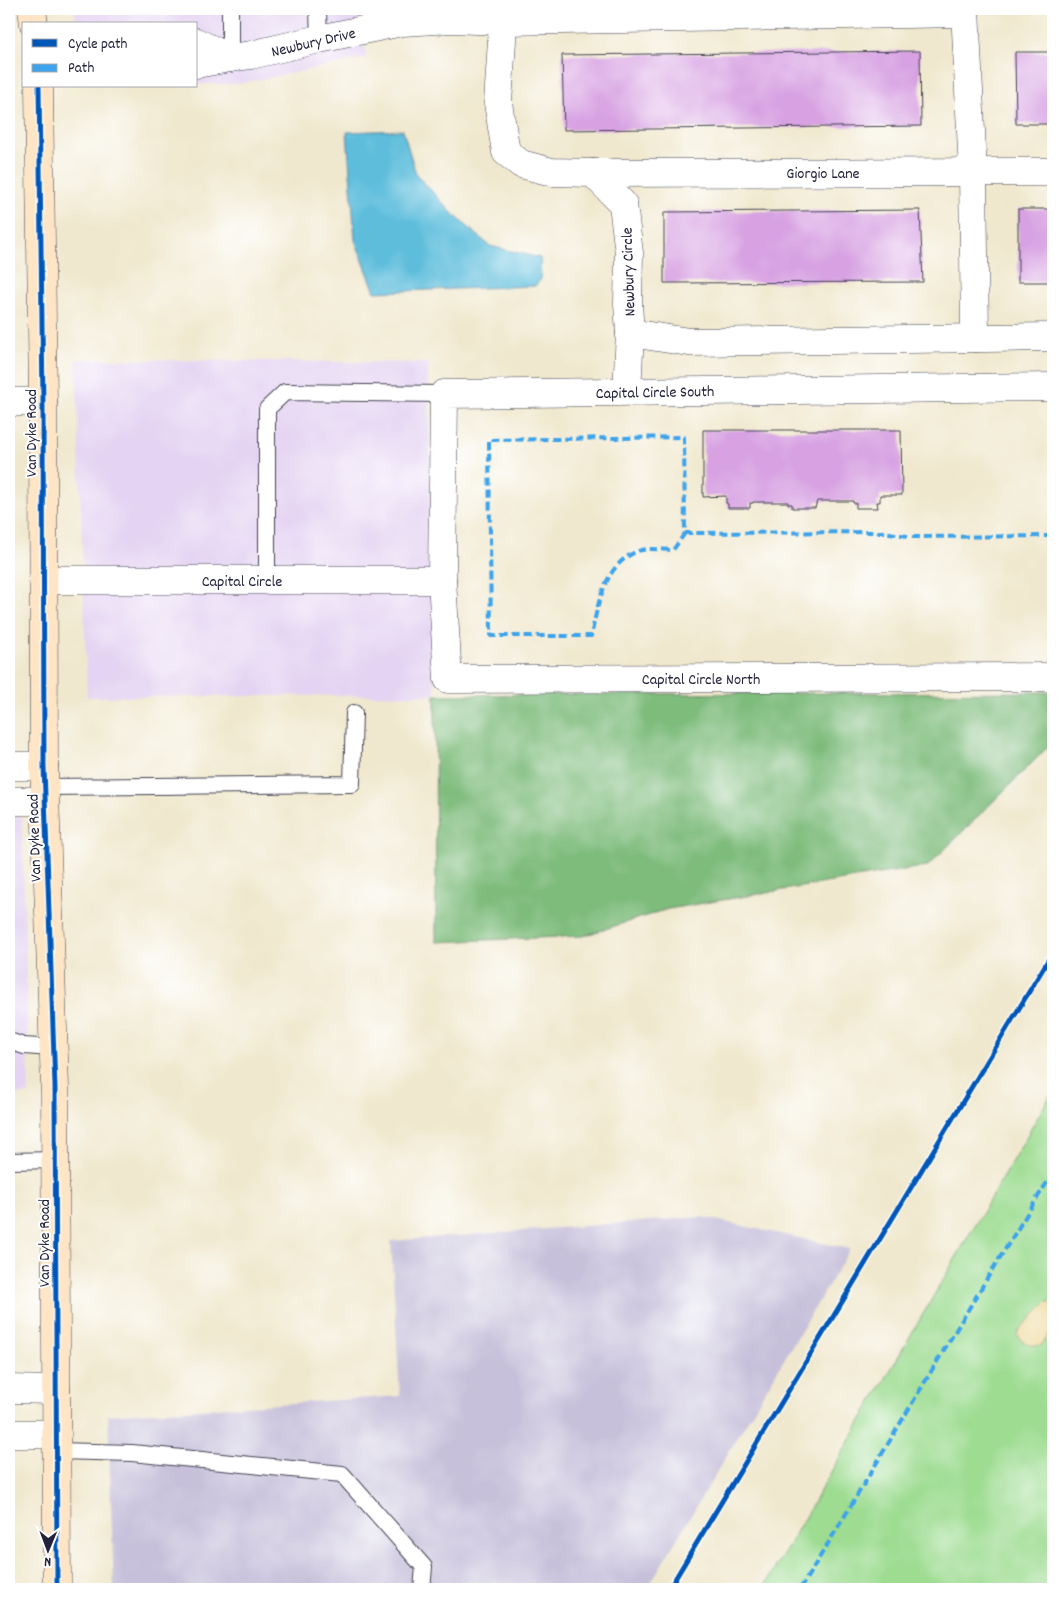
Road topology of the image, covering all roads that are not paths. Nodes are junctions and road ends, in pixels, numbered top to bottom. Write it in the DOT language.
graph roads {
  1 [pos="32,9"];
  2 [pos="230,9"];
  3 [pos="318,9"];
  4 [pos="965,11"];
  5 [pos="503,15"];
  6 [pos="34,22"];
  7 [pos="318,39"];
  8 [pos="198,43"];
  9 [pos="230,58"];
  10 [pos="198,64"];
  11 [pos="40,88"];
  12 [pos="973,172"];
  13 [pos="1053,172"];
  14 [pos="593,173"];
  15 [pos="630,333"];
  16 [pos="1053,337"];
  17 [pos="975,338"];
  18 [pos="1053,386"];
  19 [pos="627,391"];
  20 [pos="444,394"];
  21 [pos="9,402"];
  22 [pos="43,402"];
  23 [pos="42,580"];
  24 [pos="267,580"];
  25 [pos="442,580"];
  26 [pos="1053,677"];
  27 [pos="354,713"];
  28 [pos="9,766"];
  29 [pos="44,784"];
  30 [pos="9,801"];
  31 [pos="9,1041"];
  32 [pos="53,1048"];
  33 [pos="55,1160"];
  34 [pos="9,1161"];
  35 [pos="9,1389"];
  36 [pos="56,1390"];
  37 [pos="9,1434"];
  38 [pos="57,1443"];
  39 [pos="57,1589"];
  40 [pos="422,1589"];
  1 -- 6 [label="street"];
  2 -- 9 [label="lane"];
  3 -- 7 [label="lane"];
  4 -- 5 [label="street, Newbury Drive"];
  4 -- 12 [label="street"];
  5 -- 7 [label="street, Newbury Drive"];
  5 -- 14 [label="street"];
  7 -- 9 [label="street, Newbury Drive"];
  8 -- 9 [label="street"];
  9 -- 10 [label="street, Newbury Drive"];
  11 -- 22 [label="street, Van Dyke Road"];
  12 -- 13 [label="street, Giorgio Lane"];
  12 -- 14 [label="street, Giorgio Lane"];
  12 -- 17 [label="street"];
  14 -- 15 [label="street, Newbury Circle"];
  15 -- 17 [label="street, Newbury Circle"];
  15 -- 19 [label="street"];
  16 -- 17 [label="street, Newbury Circle"];
  18 -- 19 [label="street, Capital Circle South"];
  19 -- 20 [label="street, Capital Circle South"];
  20 -- 24 [label="lane"];
  20 -- 25 [label="street"];
  21 -- 22 [label="street"];
  22 -- 23 [label="street, Van Dyke Road"];
  23 -- 24 [label="street, Capital Circle"];
  23 -- 29 [label="street, Van Dyke Road"];
  24 -- 25 [label="street, Capital Circle"];
  25 -- 26 [label="street, Capital Circle North"];
  27 -- 29 [label="lane"];
  28 -- 29 [label="street"];
  29 -- 30 [label="street"];
  29 -- 32 [label="street, Van Dyke Road"];
  31 -- 32 [label="lane"];
  32 -- 33 [label="street, Van Dyke Road"];
  33 -- 34 [label="lane"];
  33 -- 36 [label="street, Van Dyke Road"];
  35 -- 36 [label="street"];
  36 -- 38 [label="street, Van Dyke Road"];
  37 -- 38 [label="street"];
  38 -- 39 [label="street, Van Dyke Road"];
  38 -- 40 [label="lane"];
}
